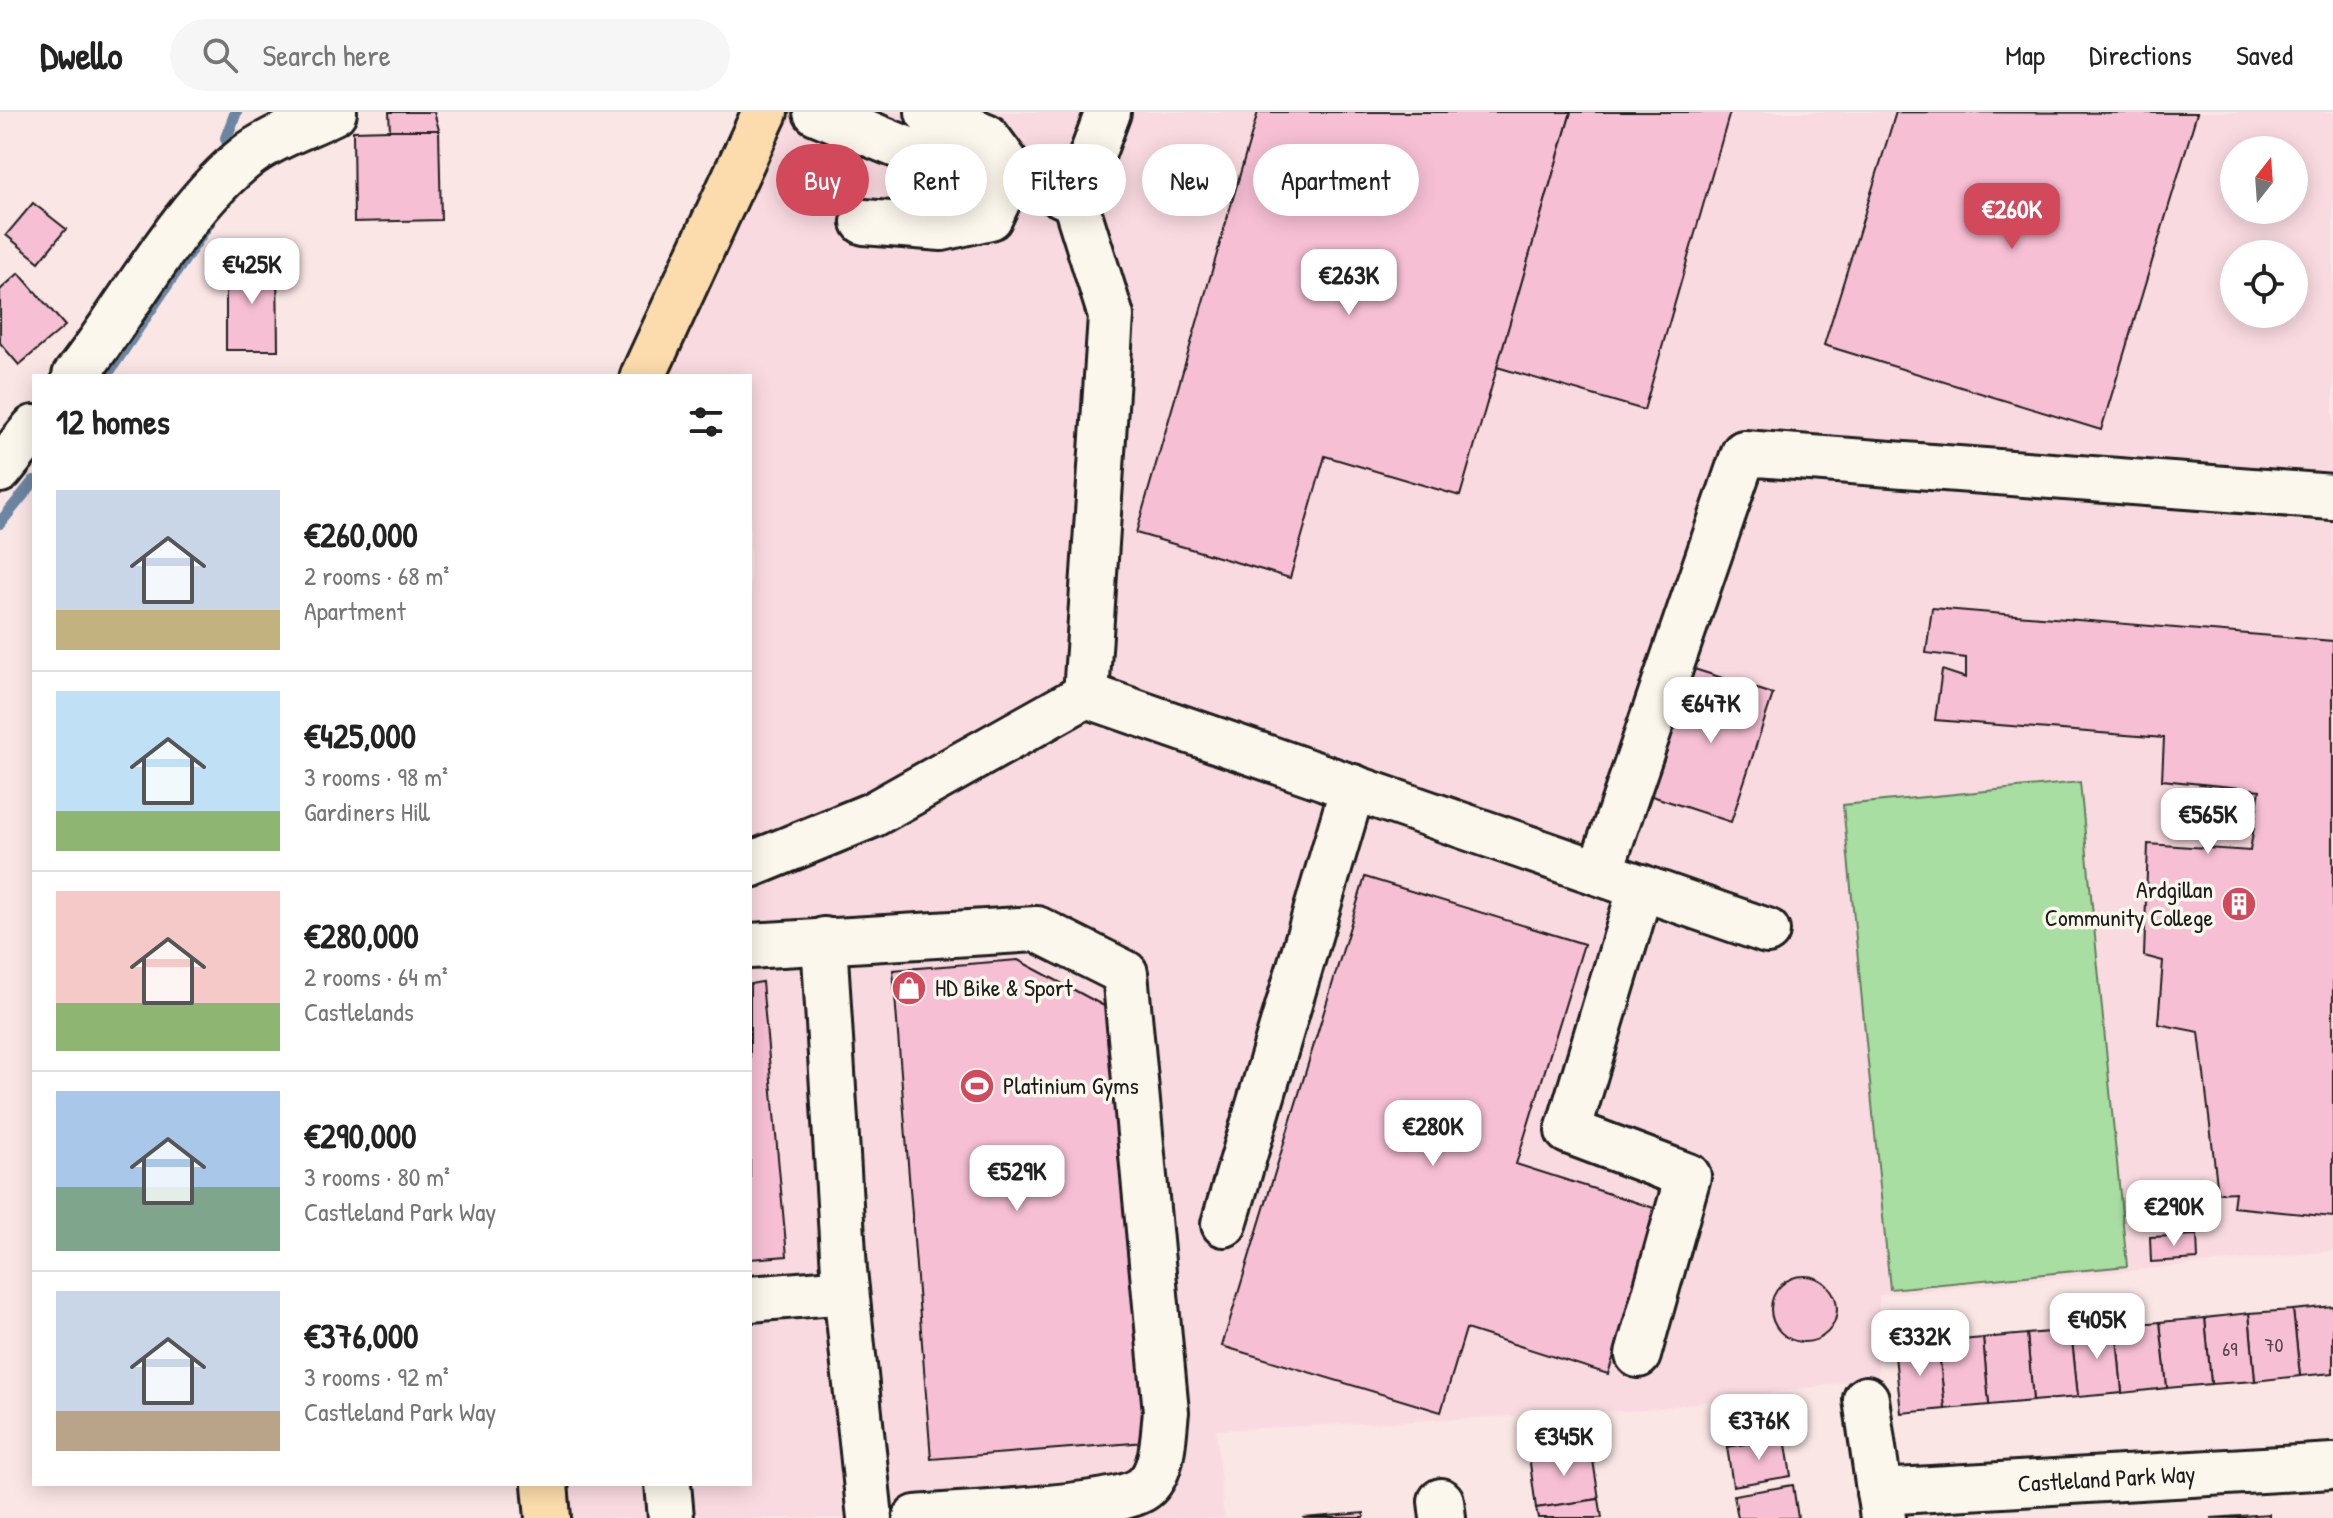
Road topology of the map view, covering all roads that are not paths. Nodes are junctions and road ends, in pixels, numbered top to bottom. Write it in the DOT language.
graph roads {
  1 [pos="334,112"];
  2 [pos="765,112"];
  3 [pos="816,112"];
  4 [pos="928,112"];
  5 [pos="1108,112"];
  6 [pos="1096,144"];
  7 [pos="1003,159"];
  8 [pos="1003,173"];
  9 [pos="1003,190"];
  10 [pos="1080,216"];
  11 [pos="864,222"];
  12 [pos="76,374"];
  13 [pos="644,374"];
  14 [pos="32,430"];
  15 [pos="0,470"];
  16 [pos="2333,497"];
  17 [pos="1086,695"];
  18 [pos="1353,787"];
  19 [pos="752,864"];
  20 [pos="1600,872"];
  21 [pos="1641,887"];
  22 [pos="1767,931"];
  23 [pos="824,940"];
  24 [pos="752,946"];
  25 [pos="1224,1224"];
  26 [pos="846,1291"];
  27 [pos="752,1299"];
  28 [pos="1638,1355"];
  29 [pos="1866,1399"];
  30 [pos="2333,1466"];
  31 [pos="545,1486"];
  32 [pos="668,1486"];
  33 [pos="1881,1505"];
  34 [pos="548,1518"];
  35 [pos="671,1518"];
  36 [pos="870,1518"];
  37 [pos="916,1518"];
  1 -- 12 [label="street"];
  2 -- 13 [label="main road"];
  3 -- 8 [label="street"];
  4 -- 7 [label="street"];
  5 -- 6 [label="street"];
  9 -- 11 [label="street"];
  10 -- 17 [label="street"];
  14 -- 15 [label="street"];
  16 -- 20 [label="street"];
  17 -- 18 [label="street"];
  17 -- 19 [label="street"];
  18 -- 20 [label="street"];
  18 -- 25 [label="street"];
  20 -- 21 [label="street"];
  21 -- 22 [label="street"];
  21 -- 28 [label="street"];
  23 -- 24 [label="street"];
  23 -- 26 [label="street"];
  23 -- 37 [label="street"];
  26 -- 27 [label="street"];
  26 -- 36 [label="street"];
  29 -- 33 [label="street, Castleland Park Way"];
  30 -- 33 [label="street, Castleland Park Way"];
  31 -- 34 [label="main road"];
  32 -- 35 [label="street"];
}
